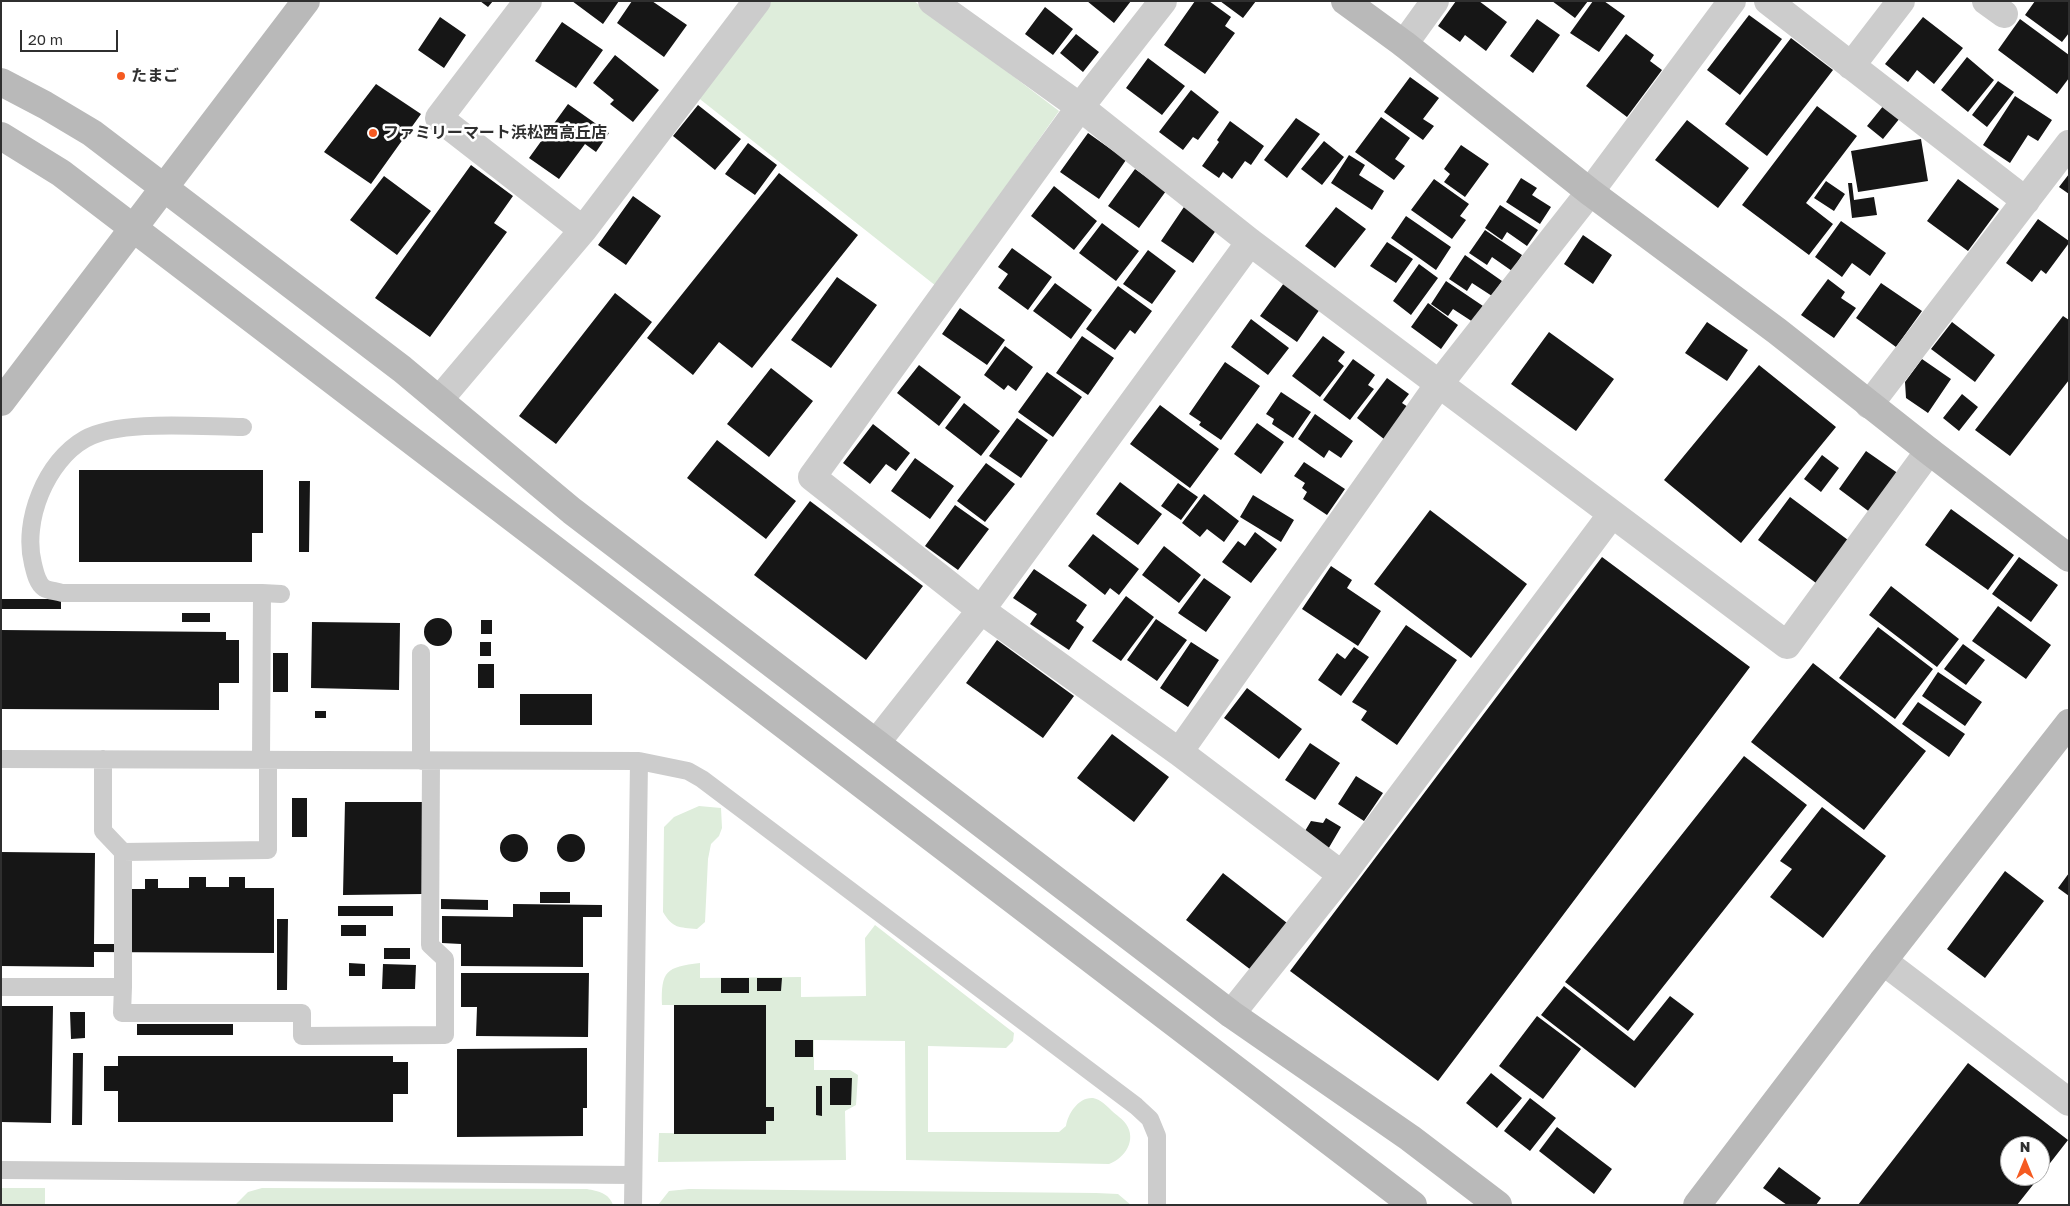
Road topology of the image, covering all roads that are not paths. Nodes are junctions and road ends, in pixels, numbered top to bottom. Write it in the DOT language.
graph roads {
  1 [pos="306,1"];
  2 [pos="528,1"];
  3 [pos="757,1"];
  4 [pos="932,1"];
  5 [pos="1164,1"];
  6 [pos="1346,1"];
  7 [pos="1435,1"];
  8 [pos="1732,1"];
  9 [pos="1768,1"];
  10 [pos="1901,1"];
  11 [pos="1404,44"];
  12 [pos="1851,66"];
  13 [pos="1,82"];
  14 [pos="1080,107"];
  15 [pos="1,136"];
  16 [pos="2069,144"];
  17 [pos="164,188"];
  18 [pos="1590,192"];
  19 [pos="2026,201"];
  20 [pos="133,229"];
  21 [pos="583,230"];
  22 [pos="1250,242"];
  23 [pos="1439,384"];
  24 [pos="439,400"];
  25 [pos="1,402"];
  26 [pos="1870,405"];
  27 [pos="243,428"];
  28 [pos="1929,451"];
  29 [pos="1612,514"];
  30 [pos="2069,558"];
  31 [pos="262,593"];
  32 [pos="281,594"];
  33 [pos="981,610"];
  34 [pos="421,653"];
  35 [pos="2069,723"];
  36 [pos="876,743"];
  37 [pos="1179,752"];
  38 [pos="103,759"];
  39 [pos="1,760"];
  40 [pos="265,760"];
  41 [pos="426,761"];
  42 [pos="639,761"];
  43 [pos="123,852"];
  44 [pos="1342,875"];
  45 [pos="1883,961"];
  46 [pos="1,986"];
  47 [pos="123,987"];
  48 [pos="1231,1014"];
  49 [pos="2069,1102"];
  50 [pos="1,1170"];
  51 [pos="633,1175"];
  52 [pos="633,1205"];
  53 [pos="1157,1205"];
  54 [pos="1413,1205"];
  55 [pos="1498,1205"];
  56 [pos="1697,1205"];
  1 -- 17 [label="street"];
  2 -- 21 [label="street"];
  3 -- 21 [label="street"];
  4 -- 14 [label="street"];
  5 -- 14 [label="street"];
  6 -- 11 [label="street"];
  7 -- 11 [label="street"];
  8 -- 18 [label="street"];
  9 -- 12 [label="street"];
  10 -- 12 [label="street"];
  11 -- 18 [label="street"];
  12 -- 19 [label="street"];
  13 -- 17 [label="street"];
  14 -- 22 [label="street"];
  14 -- 33 [label="street"];
  15 -- 20 [label="street"];
  16 -- 19 [label="street"];
  17 -- 20 [label="street"];
  17 -- 24 [label="street"];
  18 -- 23 [label="street"];
  18 -- 26 [label="street"];
  19 -- 26 [label="street"];
  20 -- 25 [label="street"];
  20 -- 54 [label="street"];
  21 -- 24 [label="street"];
  22 -- 23 [label="street"];
  22 -- 33 [label="street"];
  23 -- 29 [label="street"];
  23 -- 37 [label="street"];
  24 -- 36 [label="street"];
  26 -- 28 [label="street"];
  27 -- 31 [label="lane"];
  28 -- 29 [label="street"];
  28 -- 30 [label="street"];
  29 -- 44 [label="street"];
  31 -- 32 [label="lane"];
  31 -- 40 [label="lane"];
  33 -- 36 [label="street"];
  33 -- 37 [label="street"];
  34 -- 41 [label="lane"];
  35 -- 45 [label="street"];
  36 -- 48 [label="street"];
  37 -- 44 [label="street"];
  38 -- 39 [label="lane"];
  38 -- 40 [label="lane"];
  38 -- 43 [label="lane"];
  40 -- 41 [label="lane"];
  40 -- 43 [label="lane"];
  41 -- 42 [label="lane"];
  41 -- 47 [label="lane"];
  42 -- 51 [label="lane"];
  42 -- 53 [label="lane"];
  43 -- 47 [label="lane"];
  44 -- 48 [label="street"];
  45 -- 49 [label="street"];
  45 -- 56 [label="street"];
  46 -- 47 [label="lane"];
  48 -- 55 [label="street"];
  50 -- 51 [label="lane"];
  51 -- 52 [label="lane"];
}
